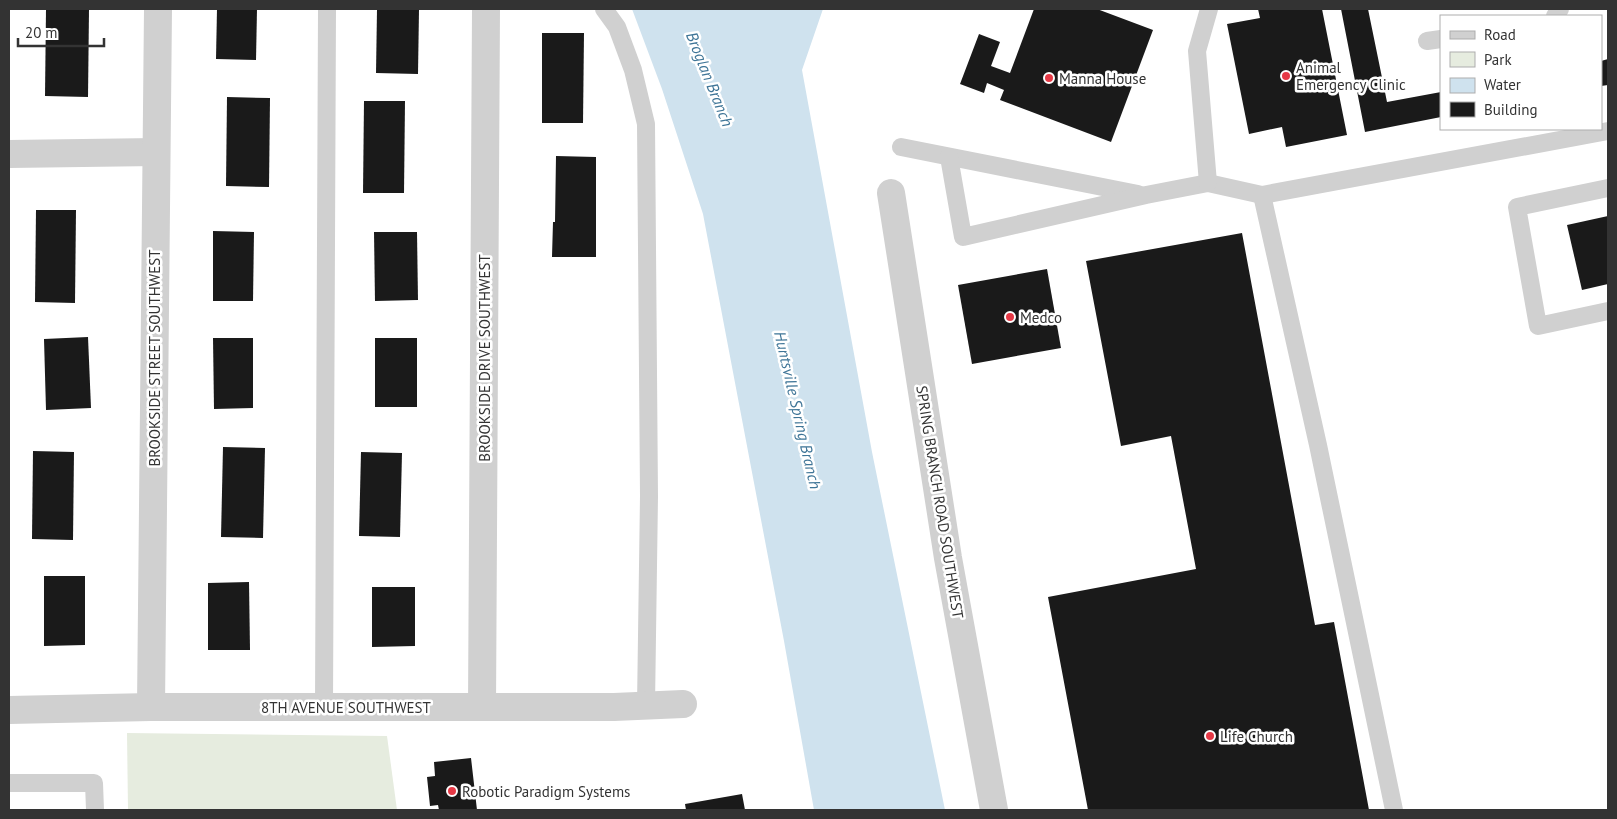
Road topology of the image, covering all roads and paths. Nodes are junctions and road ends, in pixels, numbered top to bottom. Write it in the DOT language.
graph roads {
  1 [pos="158,9"];
  2 [pos="327,9"];
  3 [pos="486,9"];
  4 [pos="604,9"];
  5 [pos="1210,9"];
  6 [pos="1608,131"];
  7 [pos="901,147"];
  8 [pos="156,152"];
  9 [pos="9,154"];
  10 [pos="950,157"];
  11 [pos="1208,183"];
  12 [pos="1608,188"];
  13 [pos="890,193"];
  14 [pos="1146,195"];
  15 [pos="1262,195"];
  16 [pos="1608,311"];
  17 [pos="683,704"];
  18 [pos="646,706"];
  19 [pos="152,707"];
  20 [pos="324,707"];
  21 [pos="482,707"];
  22 [pos="9,709"];
  23 [pos="9,783"];
  24 [pos="94,810"];
  25 [pos="994,810"];
  26 [pos="1394,810"];
  1 -- 8 [label="street, BROOKSIDE STREET SOUTHWEST"];
  2 -- 20 [label="lane"];
  3 -- 21 [label="street, BROOKSIDE DRIVE SOUTHWEST"];
  4 -- 18 [label="lane"];
  5 -- 11 [label="lane"];
  6 -- 15 [label="lane"];
  7 -- 10 [label="lane"];
  8 -- 9 [label="street"];
  8 -- 19 [label="street, BROOKSIDE STREET SOUTHWEST"];
  10 -- 14 [label="lane"];
  10 -- 14 [label="lane"];
  11 -- 14 [label="lane"];
  11 -- 15 [label="lane"];
  12 -- 16 [label="lane"];
  13 -- 25 [label="street, SPRING BRANCH ROAD SOUTHWEST"];
  15 -- 26 [label="lane"];
  17 -- 18 [label="street, 8TH AVENUE SOUTHWEST"];
  18 -- 21 [label="street, 8TH AVENUE SOUTHWEST"];
  19 -- 20 [label="street, 8TH AVENUE SOUTHWEST"];
  19 -- 22 [label="street, 8TH AVENUE SOUTHWEST"];
  20 -- 21 [label="street, 8TH AVENUE SOUTHWEST"];
  23 -- 24 [label="lane"];
}
